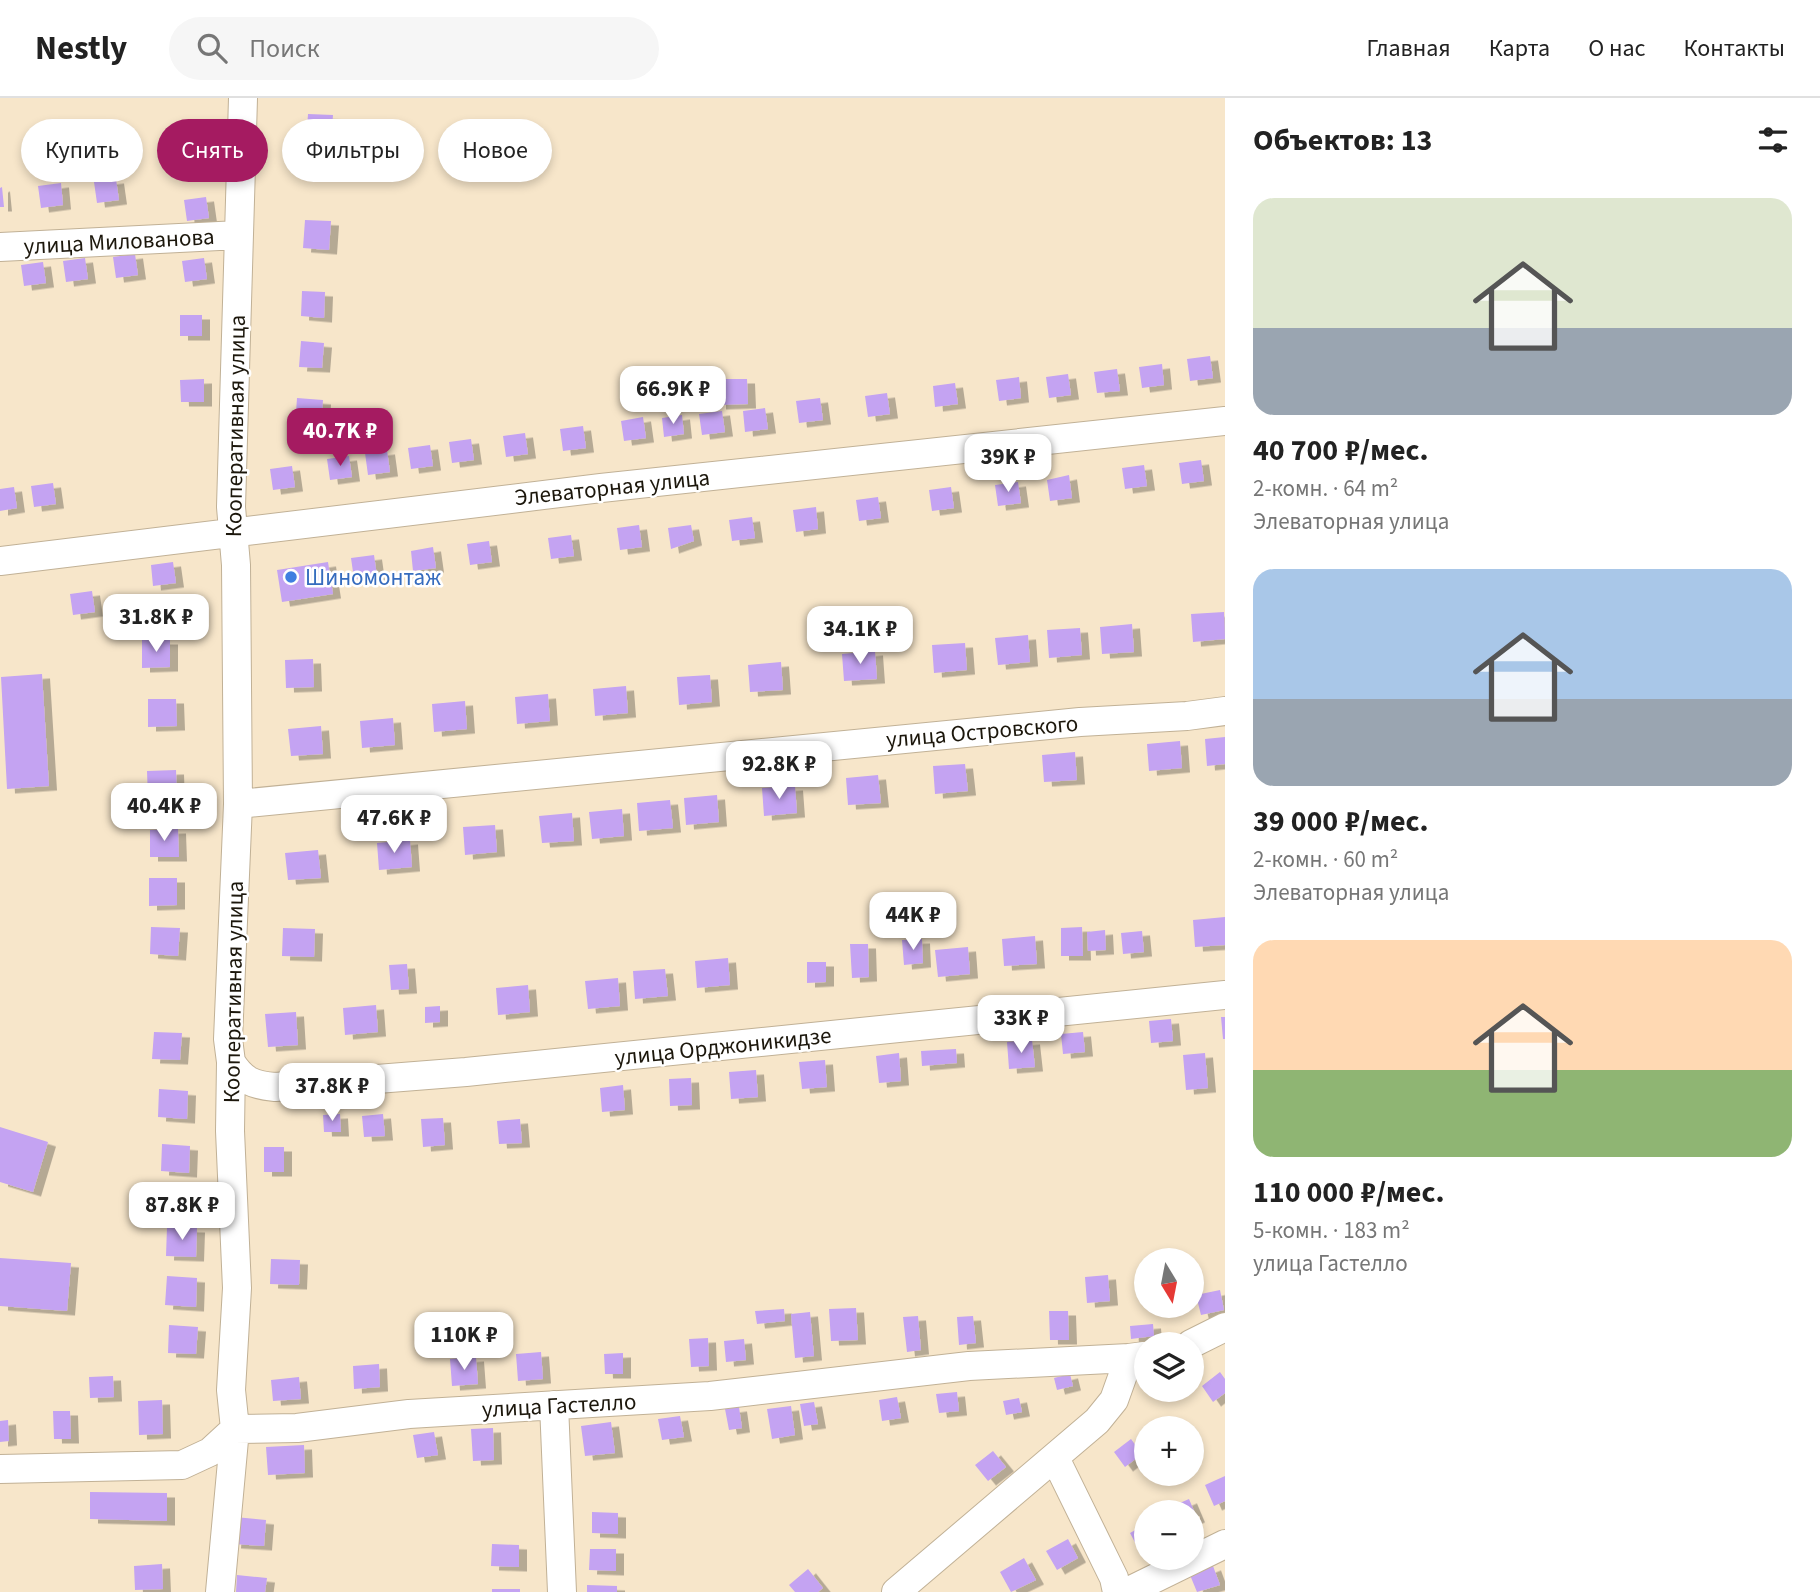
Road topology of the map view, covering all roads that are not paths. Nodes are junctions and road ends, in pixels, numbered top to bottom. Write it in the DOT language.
graph roads {
  1 [pos="243,98"];
  2 [pos="239,235"];
  3 [pos="0,247"];
  4 [pos="1225,421"];
  5 [pos="232,531"];
  6 [pos="0,561"];
  7 [pos="1225,711"];
  8 [pos="238,804"];
  9 [pos="1225,995"];
  10 [pos="231,1062"];
  11 [pos="1225,1327"];
  12 [pos="1204,1338"];
  13 [pos="1134,1357"];
  14 [pos="1134,1364"];
  15 [pos="554,1405"];
  16 [pos="235,1429"];
  17 [pos="1055,1458"];
  18 [pos="0,1469"];
  19 [pos="1225,1544"];
  20 [pos="220,1592"];
  21 [pos="562,1592"];
  22 [pos="897,1592"];
  23 [pos="1117,1592"];
  24 [pos="1127,1592"];
  1 -- 2 [label="street, Кооперативная улица"];
  2 -- 3 [label="street, улица Милованова"];
  2 -- 5 [label="street, Кооперативная улица"];
  4 -- 5 [label="street, Элеваторная улица"];
  5 -- 6 [label="street, Элеваторная улица"];
  5 -- 8 [label="street, Кооперативная улица"];
  7 -- 8 [label="street, улица Островского"];
  8 -- 10 [label="street, Кооперативная улица"];
  9 -- 10 [label="street, улица Орджоникидзе"];
  10 -- 16 [label="street, Кооперативная улица"];
  11 -- 12 [label="street"];
  13 -- 15 [label="street, улица Гастелло"];
  14 -- 17 [label="street"];
  15 -- 16 [label="street, улица Гастелло"];
  15 -- 21 [label="street"];
  16 -- 18 [label="street"];
  16 -- 20 [label="street, Кооперативная улица"];
  17 -- 22 [label="street"];
  17 -- 23 [label="street"];
  19 -- 24 [label="street"];
}
